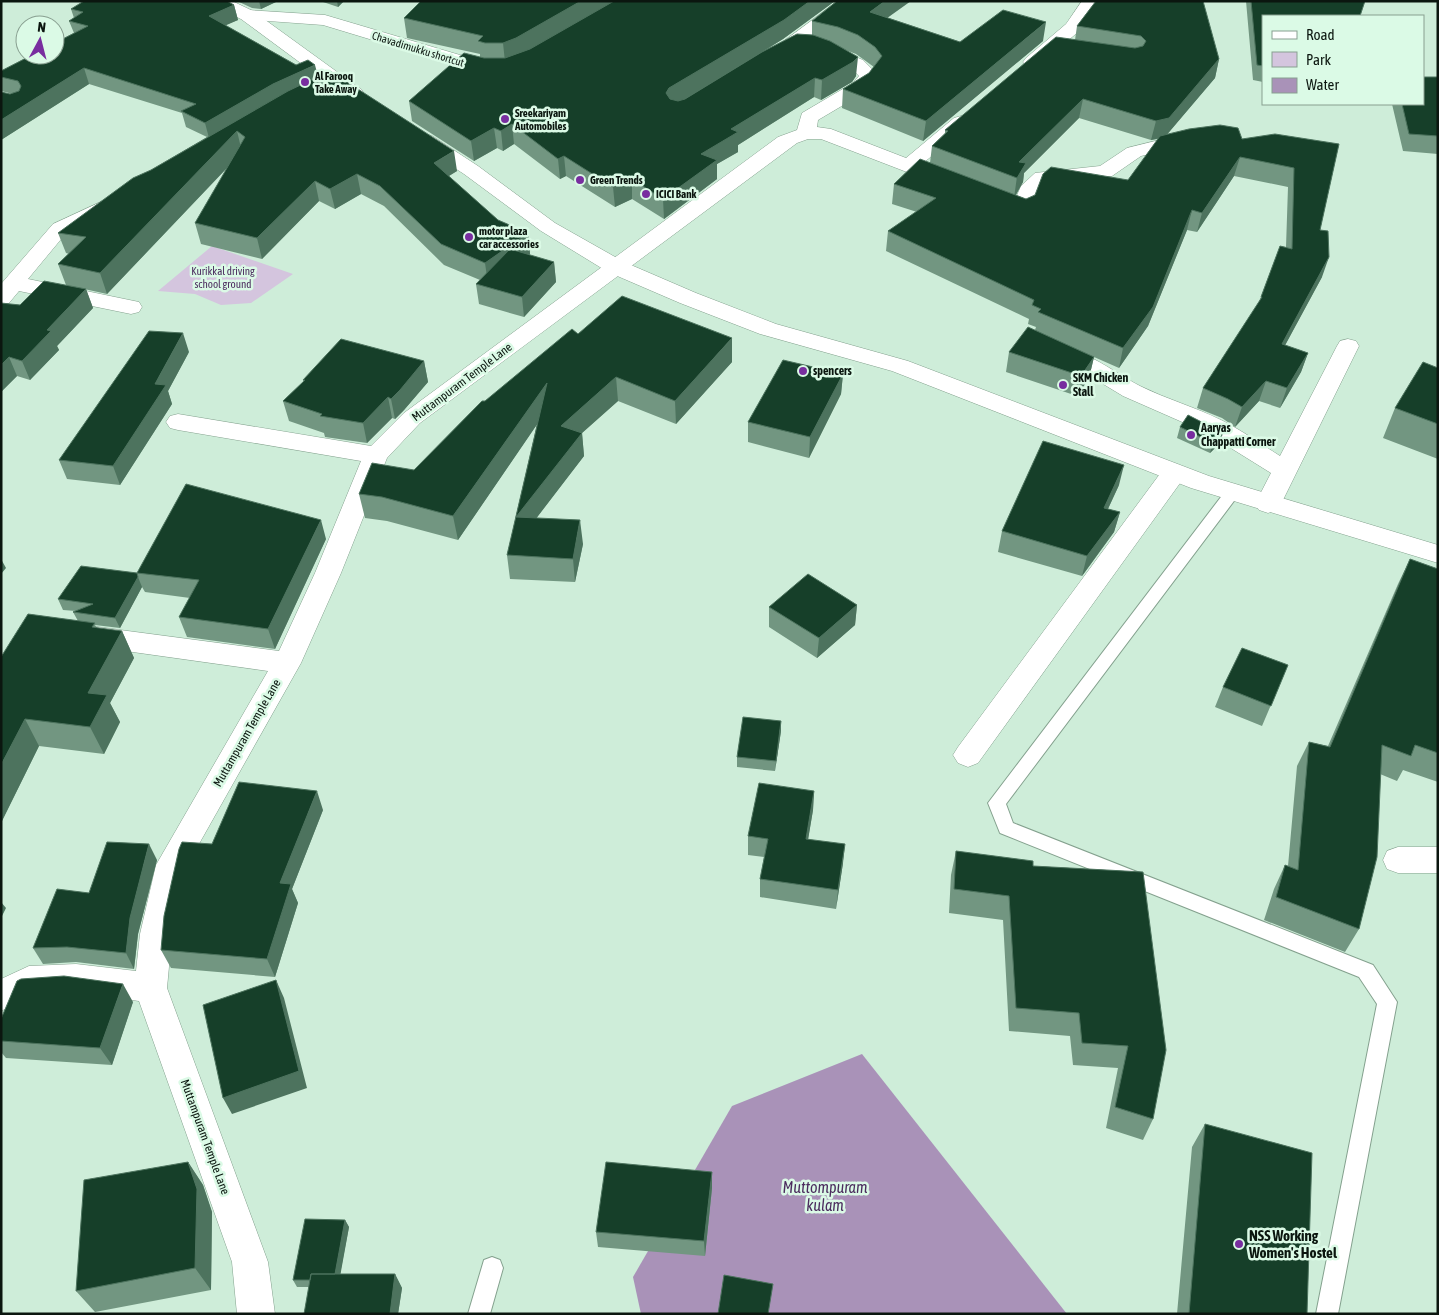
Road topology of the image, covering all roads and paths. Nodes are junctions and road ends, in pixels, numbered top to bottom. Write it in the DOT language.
graph roads {
  1 [pos="218,1"];
  2 [pos="849,1"];
  3 [pos="1091,1"];
  4 [pos="247,15"];
  5 [pos="507,69"];
  6 [pos="1019,73"];
  7 [pos="368,103"];
  8 [pos="975,110"];
  9 [pos="408,129"];
  10 [pos="806,133"];
  11 [pos="1207,137"];
  12 [pos="908,166"];
  13 [pos="120,198"];
  14 [pos="616,267"];
  15 [pos="8,291"];
  16 [pos="131,307"];
  17 [pos="1039,343"];
  18 [pos="1348,346"];
  19 [pos="178,422"];
  20 [pos="376,455"];
  21 [pos="1285,470"];
  22 [pos="1174,473"];
  23 [pos="1232,493"];
  24 [pos="1268,504"];
  25 [pos="1438,554"];
  26 [pos="61,632"];
  27 [pos="287,663"];
  28 [pos="968,755"];
  29 [pos="1398,860"];
  30 [pos="1438,860"];
  31 [pos="151,988"];
  32 [pos="1,996"];
  33 [pos="492,1268"];
  34 [pos="256,1314"];
  35 [pos="480,1314"];
  36 [pos="1327,1314"];
  1 -- 4 [label="street"];
  2 -- 10 [label="street"];
  3 -- 6 [label="street"];
  4 -- 5 [label="street, Chavadimukku shortcut"];
  4 -- 7 [label="street"];
  8 -- 12 [label="street"];
  9 -- 14 [label="street"];
  10 -- 12 [label="street, Muttampuram Temple Lane"];
  10 -- 14 [label="street, Muttampuram Temple Lane"];
  11 -- 12 [label="street, Muttampuram Temple Lane"];
  13 -- 15 [label="street"];
  14 -- 20 [label="street, Muttampuram Temple Lane"];
  14 -- 22 [label="street"];
  15 -- 16 [label="street"];
  17 -- 21 [label="street"];
  18 -- 21 [label="street"];
  19 -- 20 [label="street"];
  20 -- 27 [label="street, Muttampuram Temple Lane"];
  21 -- 24 [label="street"];
  22 -- 23 [label="street"];
  22 -- 28 [label="street"];
  23 -- 24 [label="street"];
  23 -- 36 [label="lane"];
  24 -- 25 [label="street"];
  26 -- 27 [label="street"];
  27 -- 31 [label="street, Muttampuram Temple Lane"];
  29 -- 30 [label="street"];
  31 -- 32 [label="street"];
  31 -- 34 [label="street, Muttampuram Temple Lane"];
  33 -- 35 [label="lane"];
}
